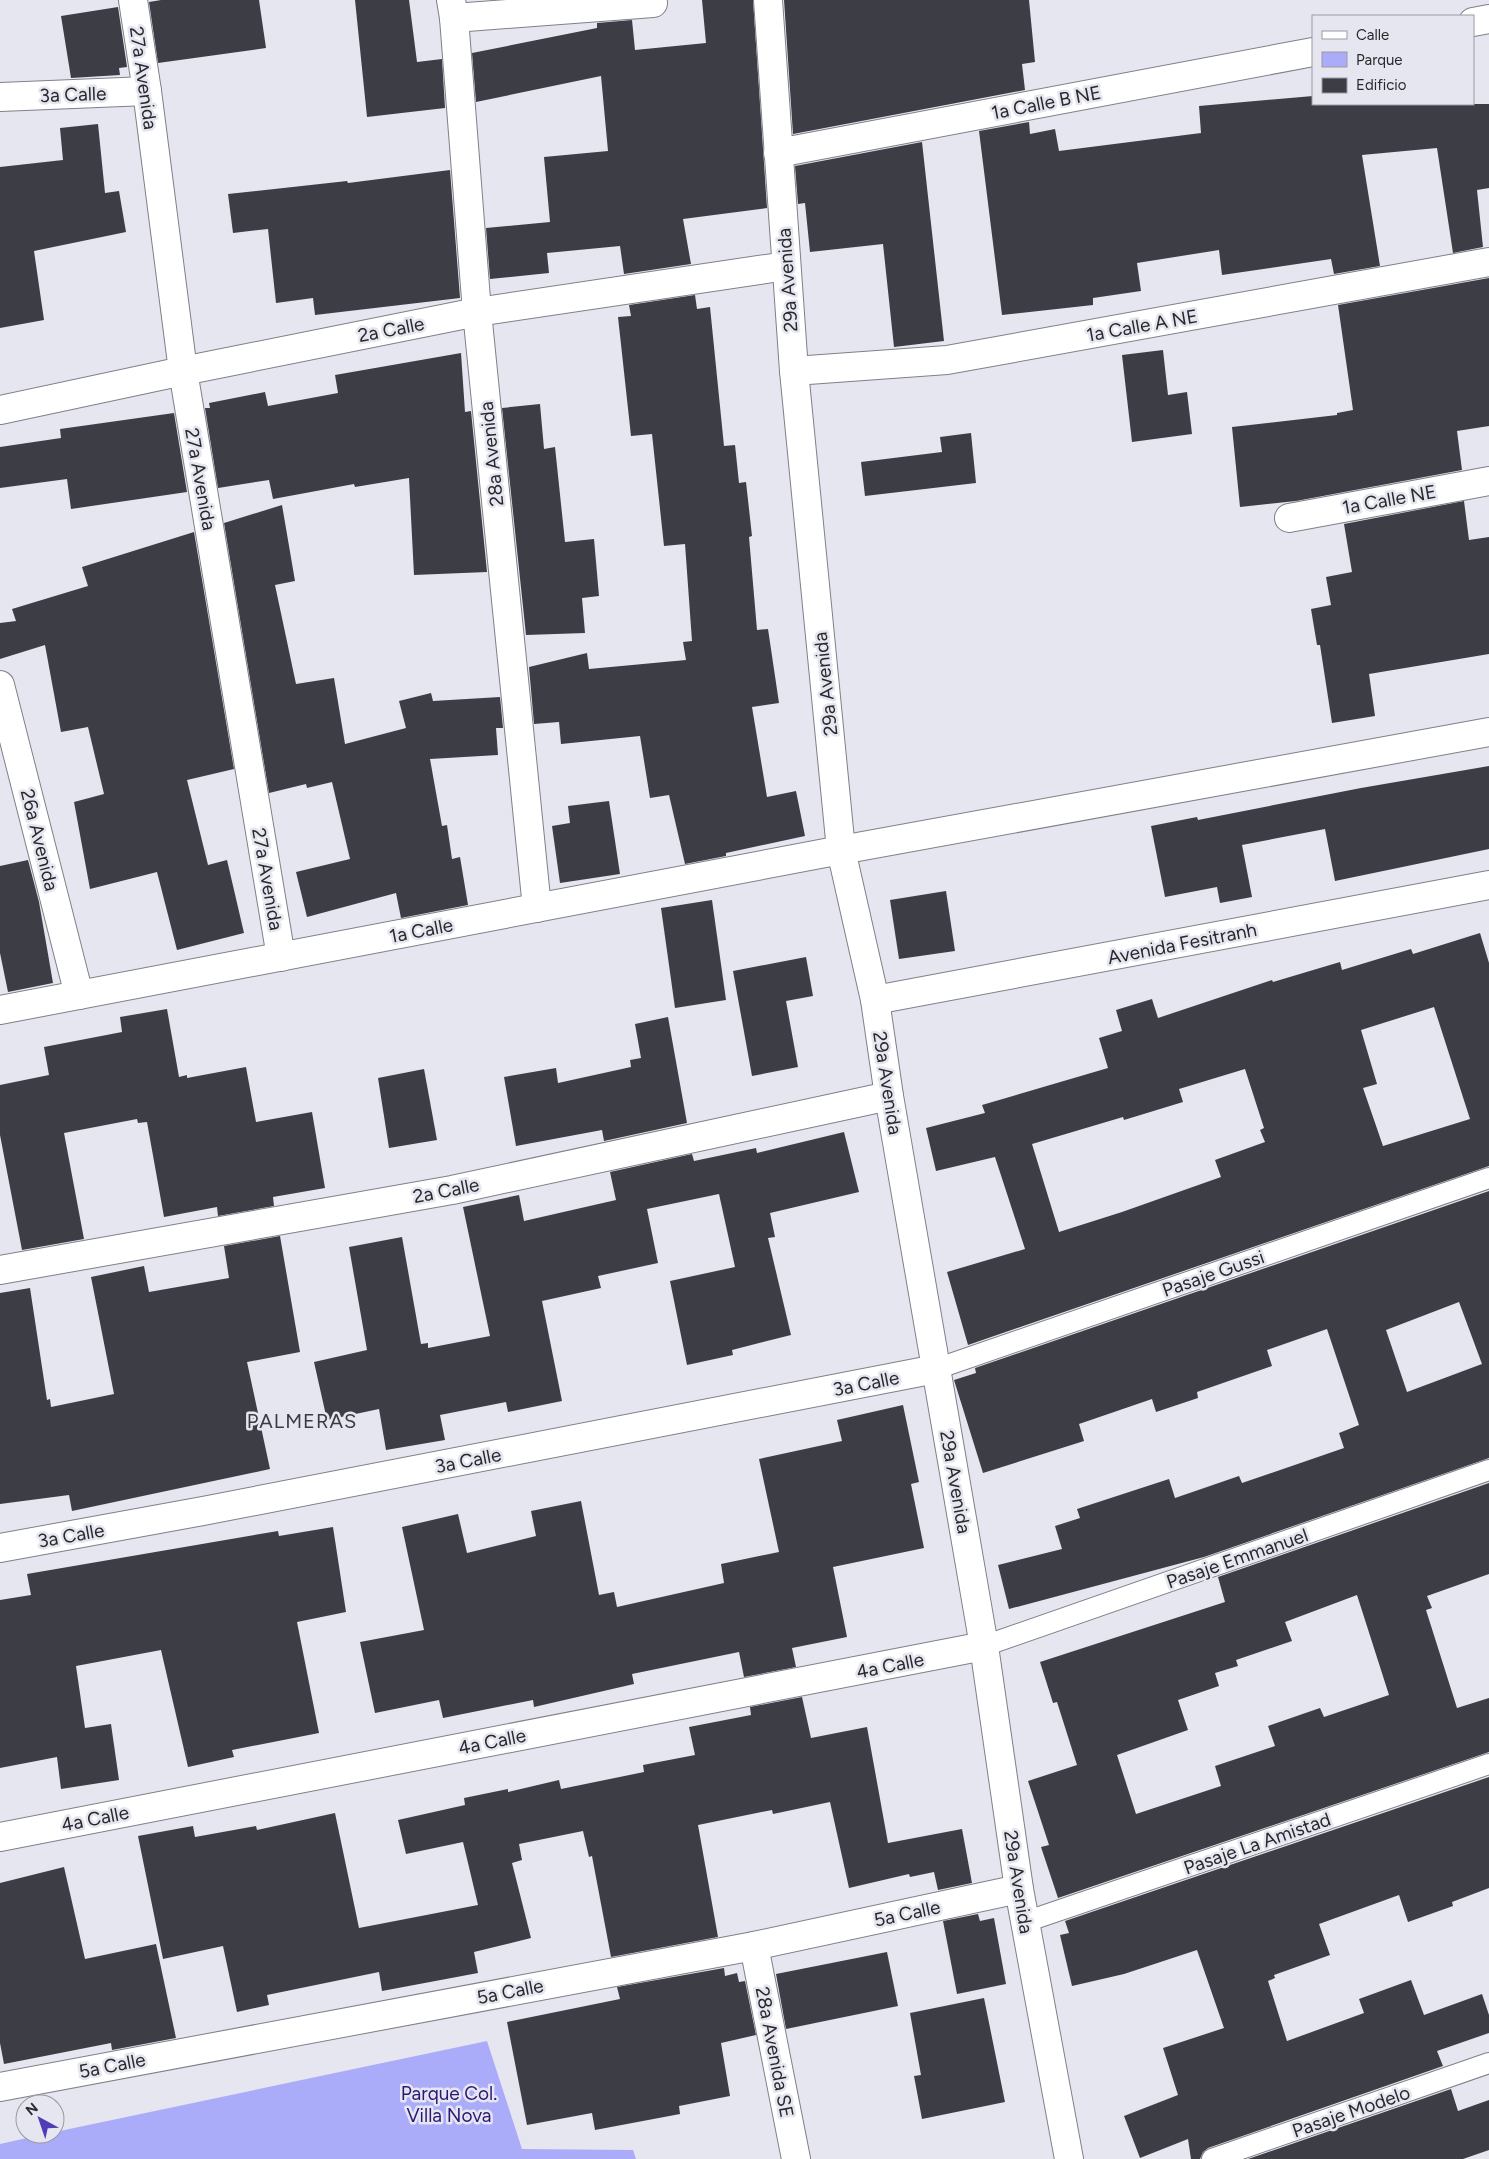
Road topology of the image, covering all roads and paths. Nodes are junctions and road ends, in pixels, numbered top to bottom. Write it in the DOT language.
graph roads {
  1 [pos="133,0"];
  2 [pos="768,0"];
  3 [pos="652,3"];
  4 [pos="453,9"];
  5 [pos="1489,19"];
  6 [pos="1474,22"];
  7 [pos="1312,52"];
  8 [pos="147,91"];
  9 [pos="0,97"];
  10 [pos="778,153"];
  11 [pos="1489,262"];
  12 [pos="786,266"];
  13 [pos="477,312"];
  14 [pos="794,370"];
  15 [pos="182,371"];
  16 [pos="0,410"];
  17 [pos="1489,481"];
  18 [pos="1289,518"];
  19 [pos="0,685"];
  20 [pos="1489,732"];
  21 [pos="841,850"];
  22 [pos="1489,885"];
  23 [pos="537,908"];
  24 [pos="281,957"];
  25 [pos="79,995"];
  26 [pos="875,1000"];
  27 [pos="0,1010"];
  28 [pos="889,1096"];
  29 [pos="1489,1178"];
  30 [pos="0,1270"];
  31 [pos="936,1369"];
  32 [pos="1489,1470"];
  33 [pos="0,1548"];
  34 [pos="984,1646"];
  35 [pos="1489,1764"];
  36 [pos="0,1837"];
  37 [pos="1019,1889"];
  38 [pos="1025,1922"];
  39 [pos="754,1946"];
  40 [pos="1489,2063"];
  41 [pos="0,2087"];
  42 [pos="796,2159"];
  43 [pos="1069,2159"];
  44 [pos="1212,2159"];
  1 -- 8 [label="street, 27a Avenida"];
  2 -- 10 [label="street, 29a Avenida"];
  3 -- 4 [label="street"];
  4 -- 13 [label="street, 28a Avenida"];
  5 -- 6 [label="street"];
  7 -- 10 [label="street, 1a Calle B NE"];
  8 -- 9 [label="street, 3a Calle"];
  8 -- 15 [label="street, 27a Avenida"];
  10 -- 12 [label="street, 29a Avenida"];
  11 -- 14 [label="street, 1a Calle A NE"];
  12 -- 13 [label="street, 2a Calle"];
  12 -- 14 [label="street, 29a Avenida"];
  13 -- 15 [label="street, 2a Calle"];
  13 -- 23 [label="street, 28a Avenida"];
  14 -- 21 [label="street, 29a Avenida"];
  15 -- 16 [label="street, 2a Calle"];
  15 -- 24 [label="street, 27a Avenida"];
  17 -- 18 [label="street, 1a Calle NE"];
  19 -- 25 [label="street, 26a Avenida"];
  20 -- 21 [label="street, 1a Calle"];
  21 -- 23 [label="street, 1a Calle"];
  21 -- 26 [label="street, 29a Avenida"];
  22 -- 26 [label="street, Avenida Fesitranh"];
  23 -- 24 [label="street, 1a Calle"];
  24 -- 25 [label="street, 1a Calle"];
  25 -- 27 [label="street, 1a Calle"];
  26 -- 28 [label="street, 29a Avenida"];
  28 -- 30 [label="street, 2a Calle"];
  28 -- 31 [label="street, 29a Avenida"];
  29 -- 31 [label="lane, Pasaje Gussi"];
  31 -- 33 [label="street, 3a Calle"];
  31 -- 34 [label="street, 29a Avenida"];
  32 -- 34 [label="lane, Pasaje Emmanuel"];
  34 -- 36 [label="street, 4a Calle"];
  34 -- 37 [label="street, 29a Avenida"];
  35 -- 38 [label="lane, Pasaje La Amistad"];
  37 -- 38 [label="street, 29a Avenida"];
  37 -- 39 [label="street, 5a Calle"];
  38 -- 43 [label="street, 29a Avenida"];
  39 -- 41 [label="street, 5a Calle"];
  39 -- 42 [label="street, 28a Avenida SE"];
  40 -- 44 [label="lane, Pasaje Modelo"];
}
